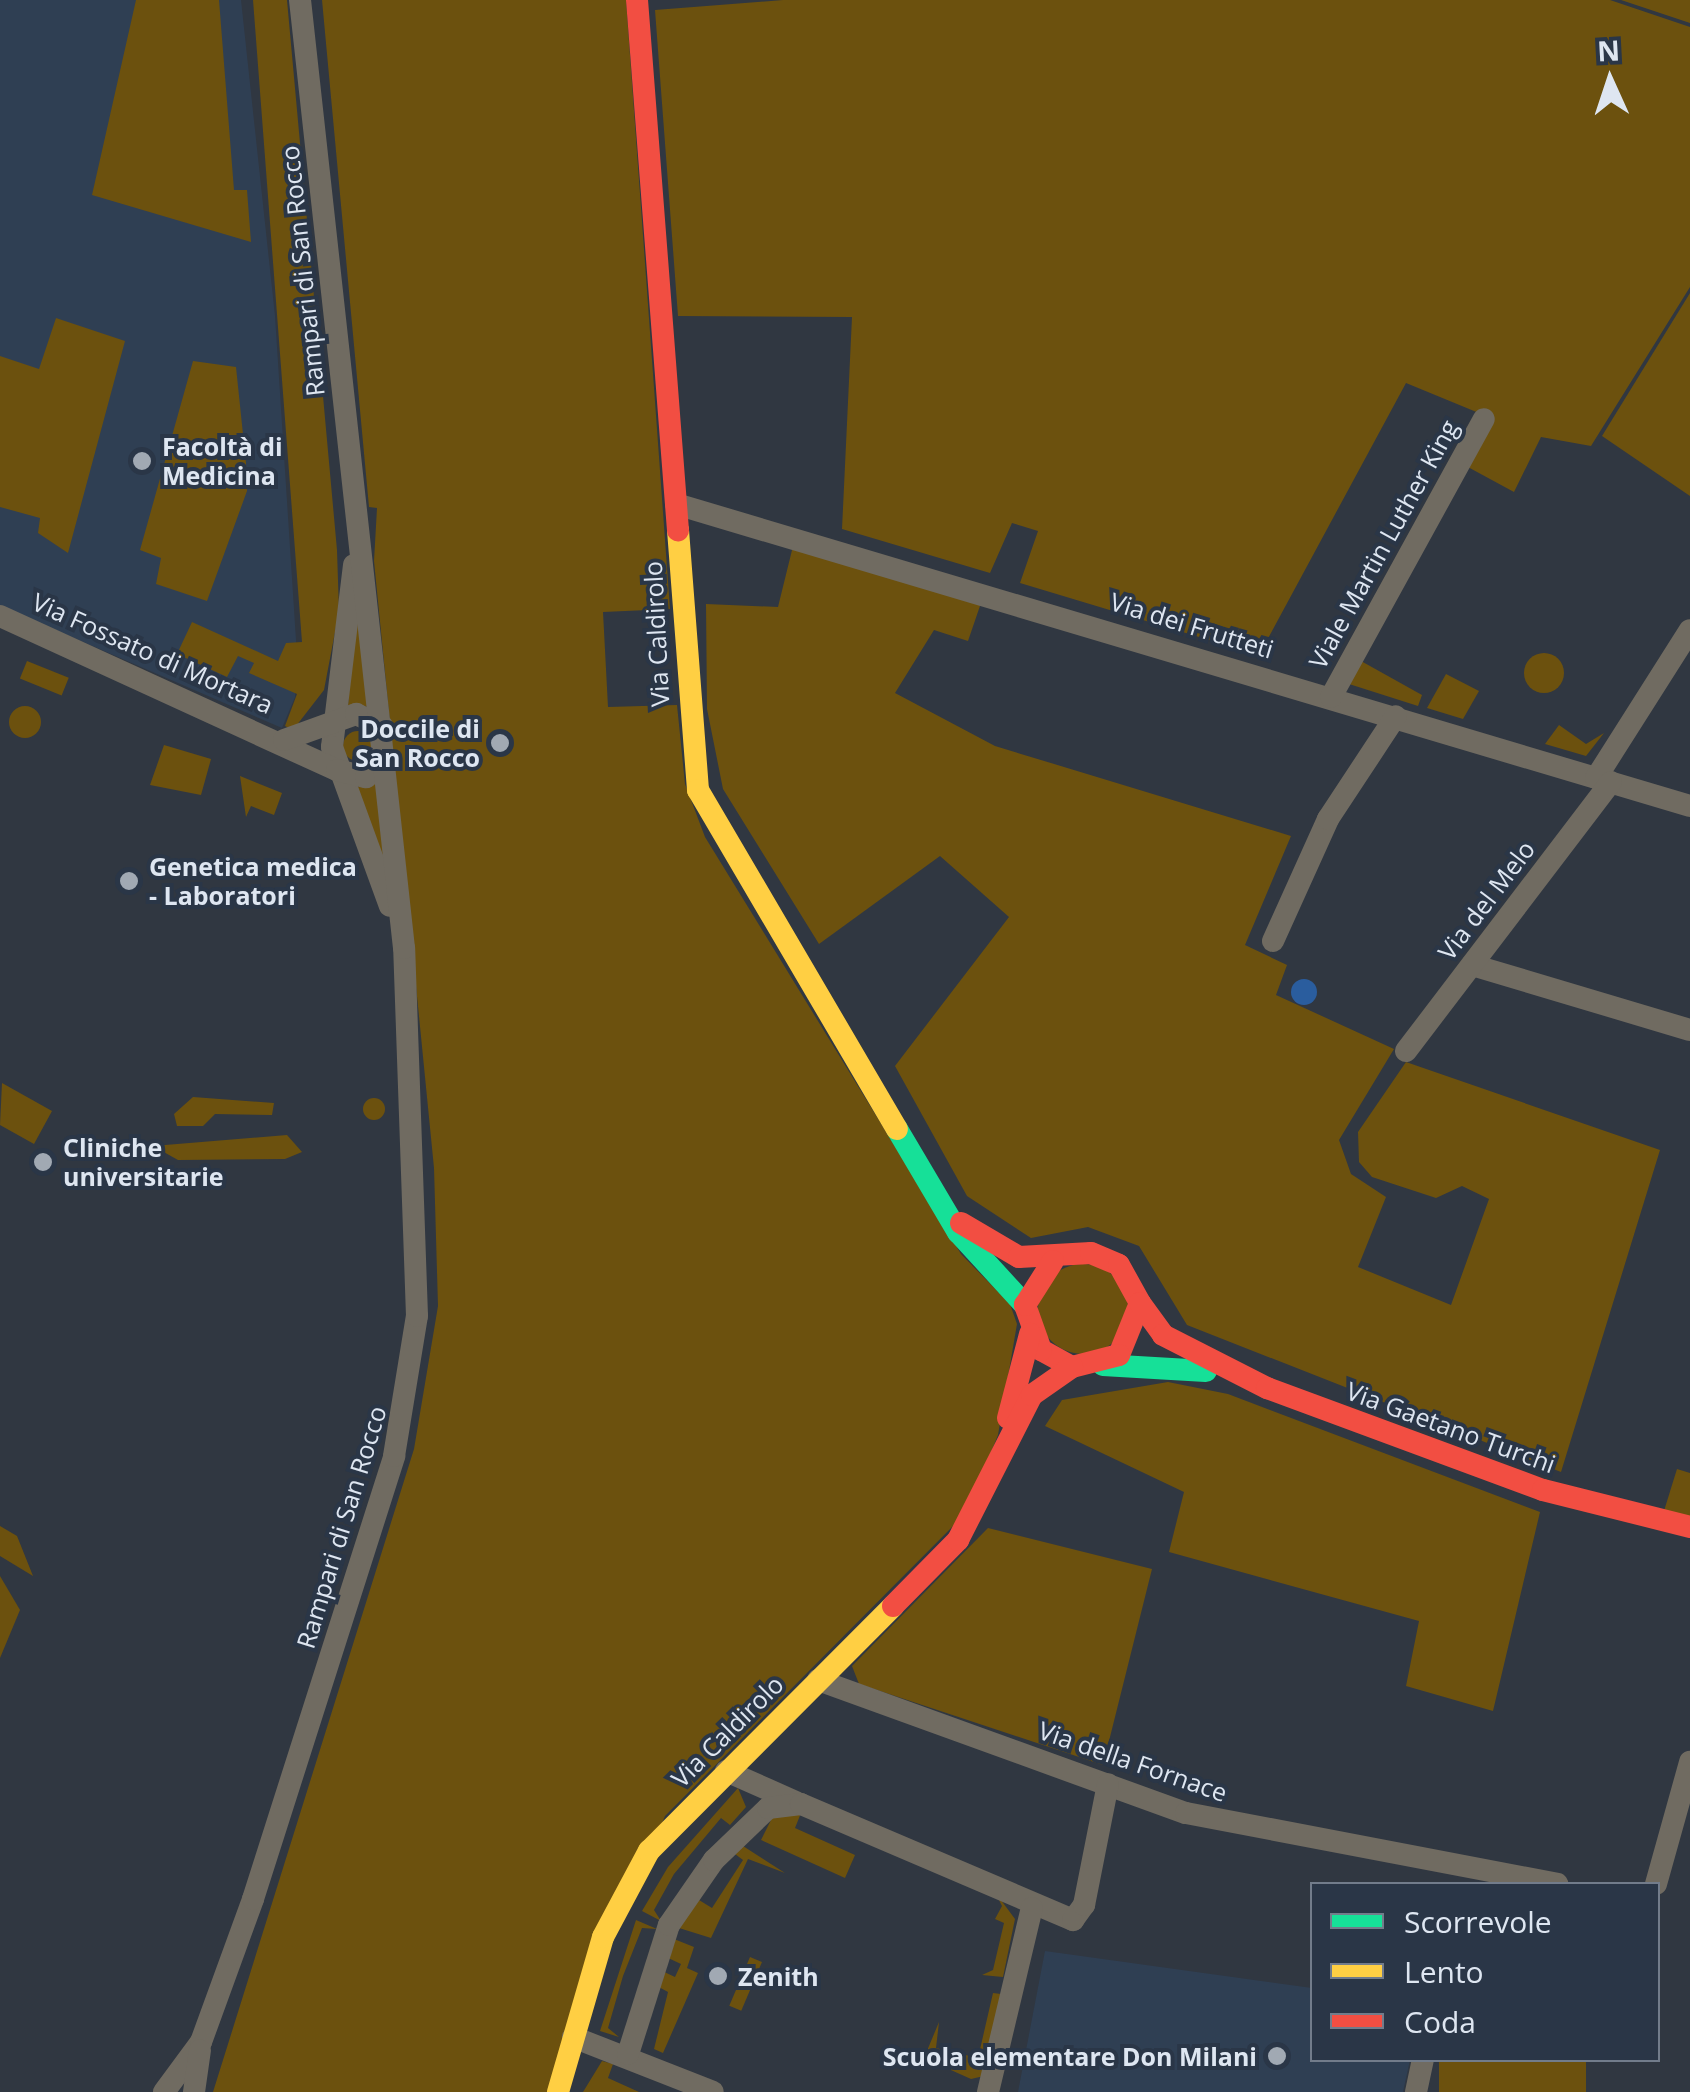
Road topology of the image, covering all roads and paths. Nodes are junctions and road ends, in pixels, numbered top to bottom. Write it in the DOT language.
graph roads {
  1 [pos="300,0"];
  2 [pos="637,0"];
  3 [pos="1484,418"];
  4 [pos="676,504"];
  5 [pos="358,537"];
  6 [pos="0,616"];
  7 [pos="1690,630"];
  8 [pos="1330,696"];
  9 [pos="1396,716"];
  10 [pos="382,726"];
  11 [pos="332,728"];
  12 [pos="284,740"];
  13 [pos="386,762"];
  14 [pos="338,771"];
  15 [pos="1603,780"];
  16 [pos="1690,806"];
  17 [pos="1273,941"];
  18 [pos="404,948"];
  19 [pos="1472,964"];
  20 [pos="1690,1030"];
  21 [pos="1406,1051"];
  22 [pos="938,1200"];
  23 [pos="1052,1261"];
  24 [pos="1140,1303"];
  25 [pos="1025,1305"];
  26 [pos="1030,1334"];
  27 [pos="1100,1365"];
  28 [pos="1072,1367"];
  29 [pos="1267,1388"];
  30 [pos="1002,1450"];
  31 [pos="1653,1526"];
  32 [pos="1690,1527"];
  33 [pos="1690,1547"];
  34 [pos="818,1680"];
  35 [pos="1690,1762"];
  36 [pos="726,1771"];
  37 [pos="1108,1784"];
  38 [pos="1686,1792"];
  39 [pos="800,1804"];
  40 [pos="758,1817"];
  41 [pos="1690,1824"];
  42 [pos="1666,1848"];
  43 [pos="1463,1874"];
  44 [pos="1539,1882"];
  45 [pos="1657,1882"];
  46 [pos="1043,1913"];
  47 [pos="573,2037"];
  48 [pos="202,2042"];
  49 [pos="628,2054"];
  50 [pos="1423,2062"];
  51 [pos="164,2092"];
  52 [pos="194,2092"];
  53 [pos="558,2092"];
  54 [pos="713,2092"];
  55 [pos="988,2092"];
  56 [pos="1416,2092"];
  1 -- 5 [label="street, Rampari di San Rocco"];
  2 -- 4 [label="main road, Via Caldirolo"];
  3 -- 8 [label="street, Viale Martin Luther King"];
  4 -- 8 [label="street, Via dei Frutteti"];
  4 -- 22 [label="main road, Via Caldirolo"];
  5 -- 10 [label="street, Rampari di San Rocco"];
  5 -- 11 [label="street, Rampari di San Rocco"];
  6 -- 12 [label="street, Via Fossato di Mortara"];
  7 -- 15 [label="street, Via del Melo"];
  8 -- 9 [label="street, Via dei Frutteti"];
  9 -- 15 [label="street, Via dei Frutteti"];
  9 -- 17 [label="street"];
  10 -- 11 [label="street"];
  10 -- 13 [label="street, Rampari di San Rocco"];
  11 -- 12 [label="street, Via Fossato di Mortara"];
  11 -- 14 [label="street, Rampari di San Rocco"];
  12 -- 14 [label="street, Via Fossato di Mortara"];
  13 -- 14 [label="street"];
  13 -- 18 [label="street, Rampari di San Rocco"];
  14 -- 18 [label="street, Rampari di San Rocco"];
  15 -- 16 [label="street, Via dei Frutteti"];
  15 -- 19 [label="street, Via del Melo"];
  18 -- 48 [label="street, Rampari di San Rocco"];
  19 -- 20 [label="street"];
  19 -- 21 [label="street, Via del Melo"];
  22 -- 23 [label="main road, Via Caldirolo"];
  22 -- 25 [label="main road, Via Caldirolo"];
  23 -- 24 [label="main road, Via Caldirolo"];
  23 -- 25 [label="main road"];
  24 -- 27 [label="main road"];
  24 -- 29 [label="main road, Via Gaetano Turchi"];
  25 -- 26 [label="main road, Via Caldirolo"];
  26 -- 28 [label="main road"];
  26 -- 30 [label="main road, Via Caldirolo"];
  27 -- 28 [label="main road"];
  27 -- 29 [label="main road, Via Gaetano Turchi"];
  28 -- 30 [label="main road, Via Caldirolo"];
  29 -- 31 [label="main road, Via Gaetano Turchi"];
  30 -- 34 [label="main road, Via Caldirolo"];
  31 -- 32 [label="main road, Via Gaetano Turchi"];
  31 -- 33 [label="main road, Via Gaetano Turchi"];
  34 -- 36 [label="main road, Via Caldirolo"];
  34 -- 37 [label="street, Via della Fornace"];
  35 -- 38 [label="street"];
  36 -- 39 [label="street"];
  36 -- 40 [label="street"];
  36 -- 47 [label="main road, Via Caldirolo"];
  37 -- 43 [label="street, Via della Fornace"];
  37 -- 46 [label="street"];
  38 -- 42 [label="street"];
  39 -- 40 [label="street"];
  39 -- 46 [label="street"];
  40 -- 49 [label="street"];
  41 -- 42 [label="street"];
  42 -- 45 [label="street"];
  43 -- 44 [label="street, Via della Fornace"];
  46 -- 55 [label="street"];
  47 -- 49 [label="street"];
  47 -- 53 [label="main road, Via Caldirolo"];
  48 -- 51 [label="street, Rampari di San Rocco"];
  48 -- 52 [label="street, Rampari di San Rocco"];
  49 -- 54 [label="street"];
  50 -- 56 [label="street"];
}
